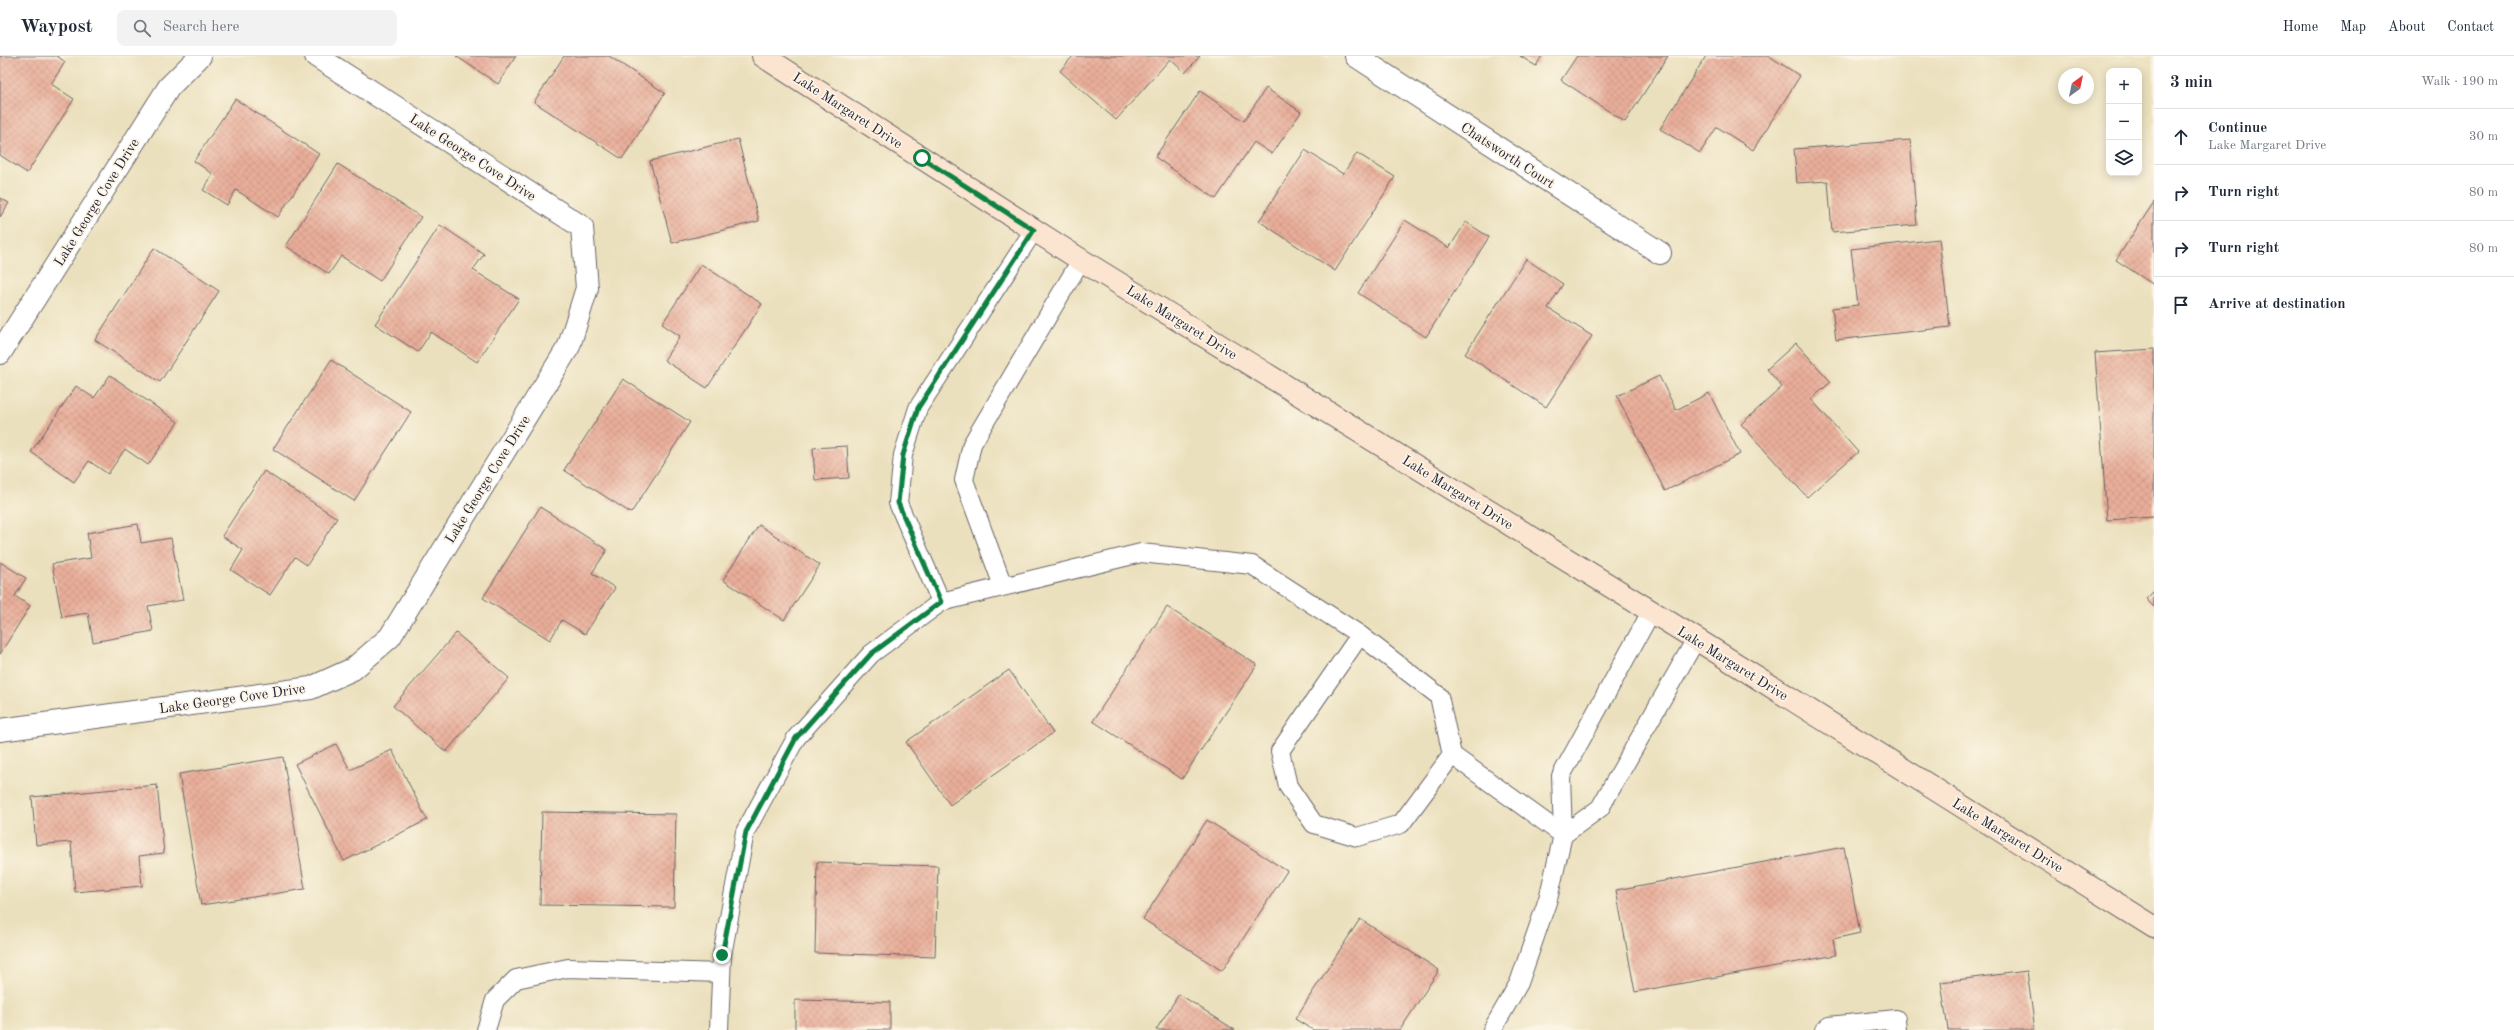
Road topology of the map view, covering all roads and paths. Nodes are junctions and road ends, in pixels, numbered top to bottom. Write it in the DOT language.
graph roads {
  1 [pos="200,56"];
  2 [pos="316,56"];
  3 [pos="763,56"];
  4 [pos="1356,56"];
  5 [pos="1034,230"];
  6 [pos="1660,253"];
  7 [pos="1081,260"];
  8 [pos="0,353"];
  9 [pos="1003,586"];
  10 [pos="941,602"];
  11 [pos="1651,612"];
  12 [pos="1360,635"];
  13 [pos="1696,639"];
  14 [pos="0,730"];
  15 [pos="1452,755"];
  16 [pos="1563,835"];
  17 [pos="2154,927"];
  18 [pos="721,973"];
  19 [pos="486,1030"];
  20 [pos="719,1030"];
  21 [pos="1492,1030"];
  22 [pos="1824,1030"];
  23 [pos="1897,1030"];
  1 -- 8 [label="street, Lake George Cove Drive"];
  2 -- 14 [label="street, Lake George Cove Drive"];
  3 -- 5 [label="street, Lake Margaret Drive"];
  4 -- 6 [label="street, Chatsworth Court"];
  5 -- 7 [label="street, Lake Margaret Drive"];
  5 -- 10 [label="lane"];
  7 -- 9 [label="lane"];
  7 -- 11 [label="street, Lake Margaret Drive"];
  9 -- 10 [label="lane"];
  9 -- 12 [label="lane"];
  10 -- 18 [label="lane"];
  11 -- 13 [label="street, Lake Margaret Drive"];
  11 -- 16 [label="lane"];
  12 -- 15 [label="lane"];
  12 -- 15 [label="lane"];
  13 -- 16 [label="lane"];
  13 -- 17 [label="street, Lake Margaret Drive"];
  15 -- 16 [label="lane"];
  16 -- 21 [label="lane"];
  18 -- 19 [label="lane"];
  18 -- 20 [label="lane"];
  22 -- 23 [label="lane"];
}
